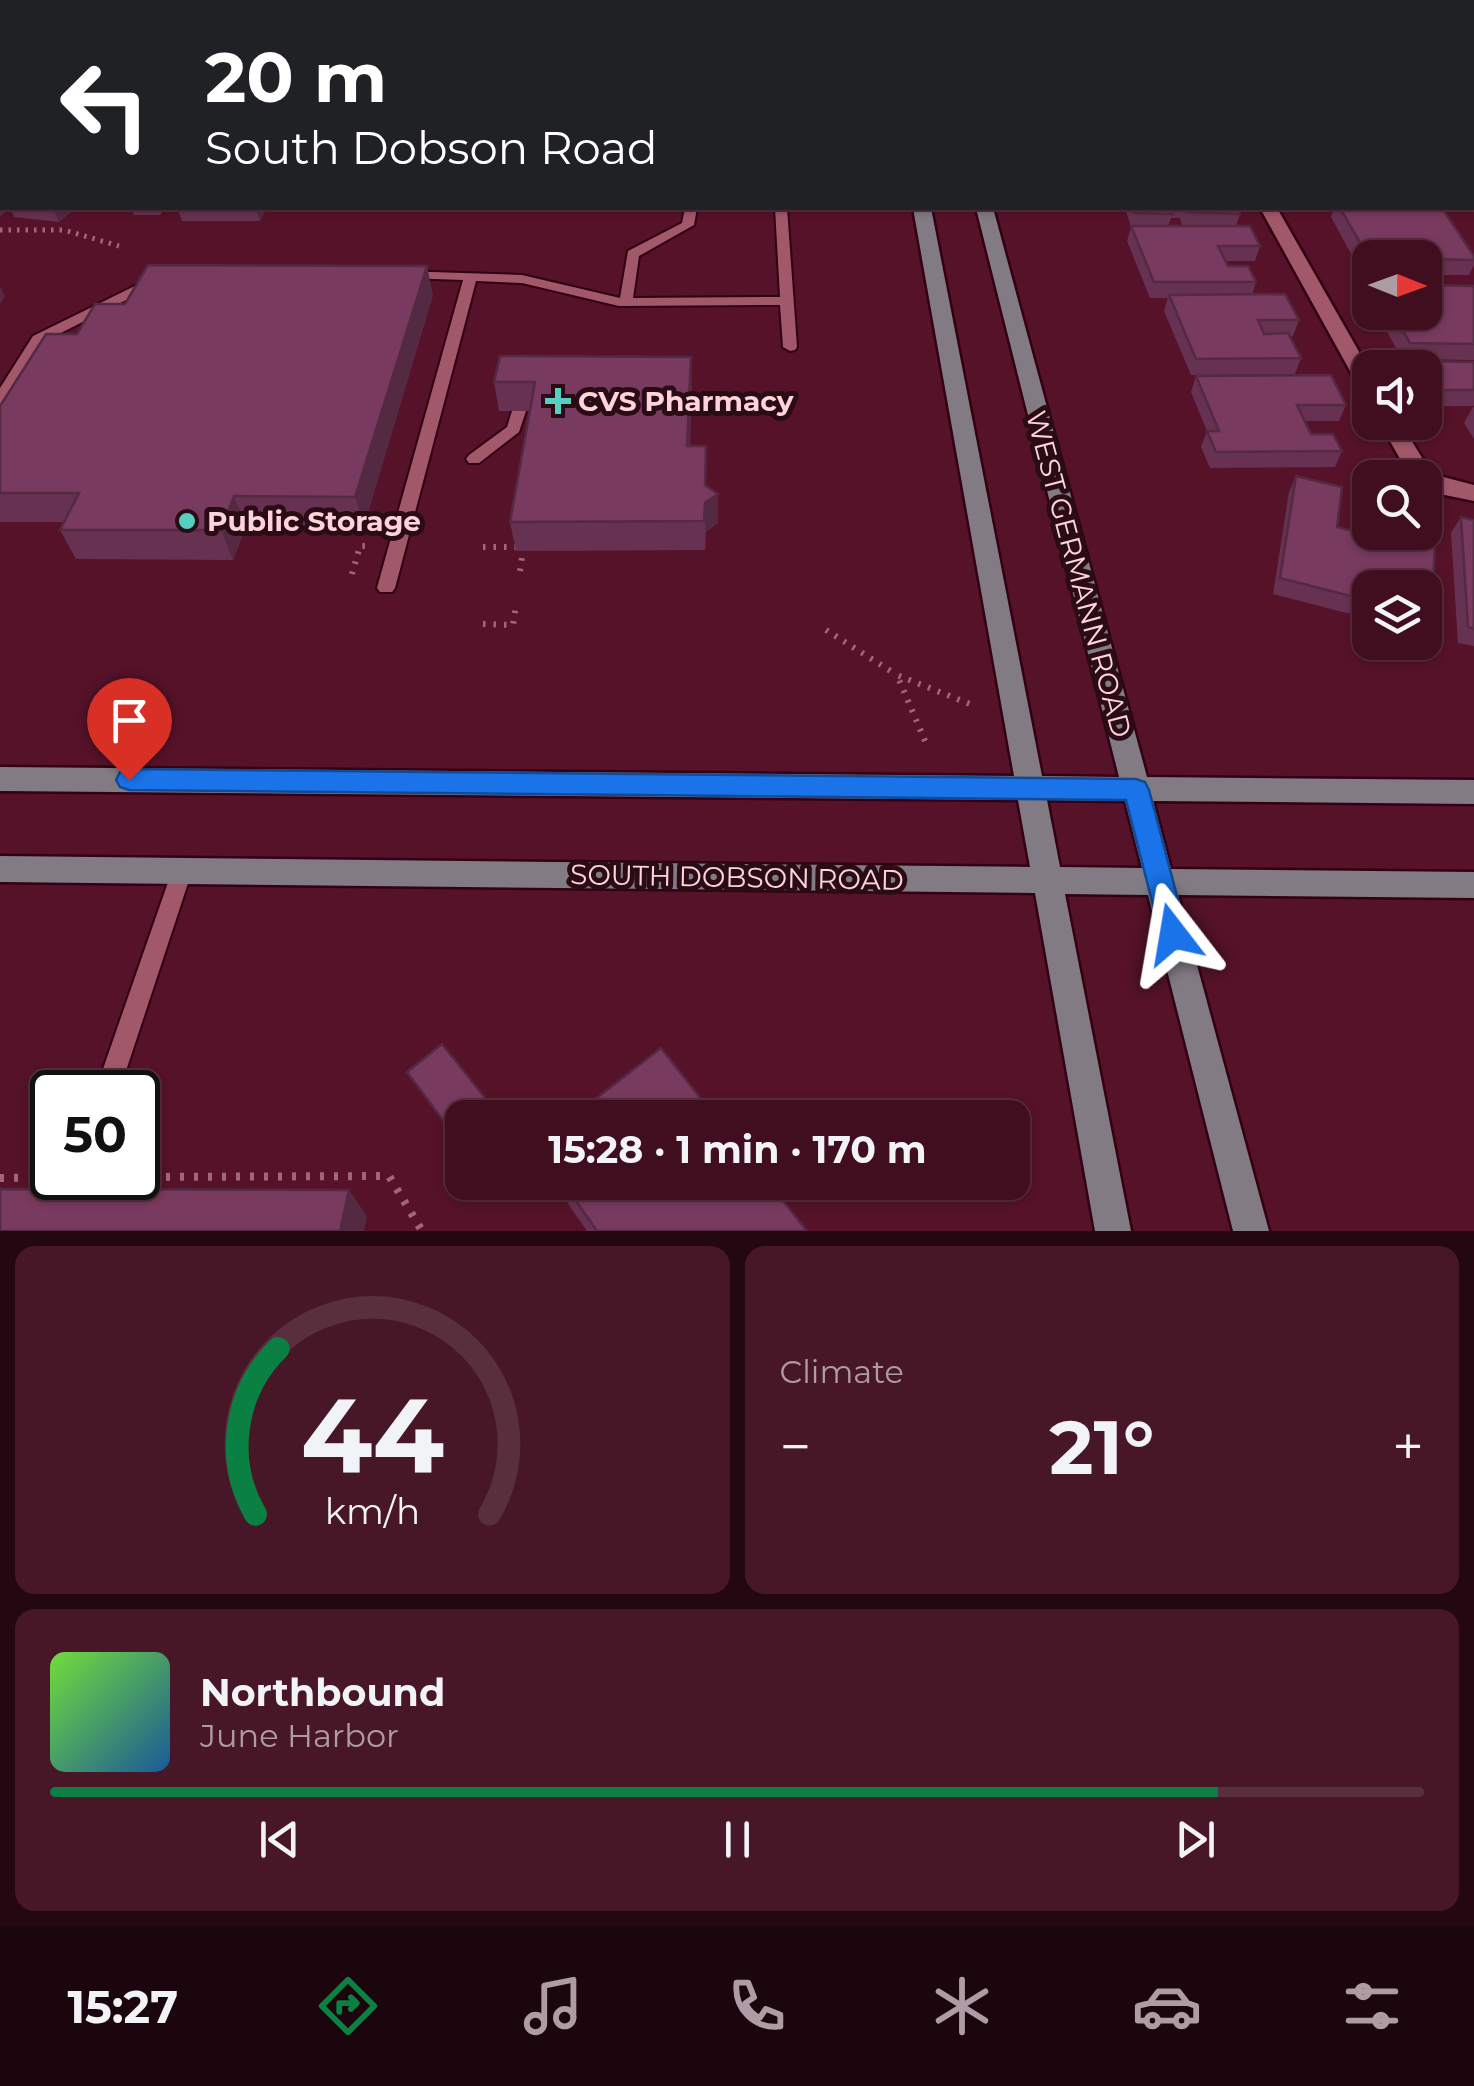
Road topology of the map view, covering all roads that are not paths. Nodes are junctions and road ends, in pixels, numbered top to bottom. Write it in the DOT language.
graph roads {
  1 [pos="691,210"];
  2 [pos="781,210"];
  3 [pos="922,210"];
  4 [pos="985,210"];
  5 [pos="1269,210"];
  6 [pos="167,274"];
  7 [pos="394,274"];
  8 [pos="470,279"];
  9 [pos="787,301"];
  10 [pos="626,302"];
  11 [pos="790,347"];
  12 [pos="1352,357"];
  13 [pos="0,400"];
  14 [pos="519,411"];
  15 [pos="474,459"];
  16 [pos="1442,485"];
  17 [pos="1474,493"];
  18 [pos="386,588"];
  19 [pos="0,778"];
  20 [pos="1032,788"];
  21 [pos="1136,790"];
  22 [pos="1474,792"];
  23 [pos="0,869"];
  24 [pos="182,871"];
  25 [pos="1046,880"];
  26 [pos="1160,881"];
  27 [pos="1474,886"];
  28 [pos="114,1070"];
  29 [pos="1113,1231"];
  30 [pos="1250,1231"];
  1 -- 10 [label="lane"];
  2 -- 9 [label="lane"];
  3 -- 20 [label="main road"];
  4 -- 21 [label="main road, WEST GERMANN ROAD"];
  5 -- 12 [label="street"];
  6 -- 13 [label="lane"];
  7 -- 8 [label="lane"];
  8 -- 10 [label="lane"];
  8 -- 18 [label="lane"];
  9 -- 10 [label="lane"];
  9 -- 11 [label="lane"];
  14 -- 15 [label="lane"];
  16 -- 17 [label="street"];
  19 -- 20 [label="main road"];
  20 -- 21 [label="main road"];
  20 -- 25 [label="main road"];
  21 -- 22 [label="main road"];
  21 -- 26 [label="main road, WEST GERMANN ROAD"];
  23 -- 24 [label="main road, SOUTH DOBSON ROAD"];
  24 -- 25 [label="main road, SOUTH DOBSON ROAD"];
  24 -- 28 [label="lane"];
  25 -- 26 [label="main road, SOUTH DOBSON ROAD"];
  25 -- 29 [label="main road"];
  26 -- 27 [label="main road, SOUTH DOBSON ROAD"];
  26 -- 30 [label="main road, WEST GERMANN ROAD"];
}
